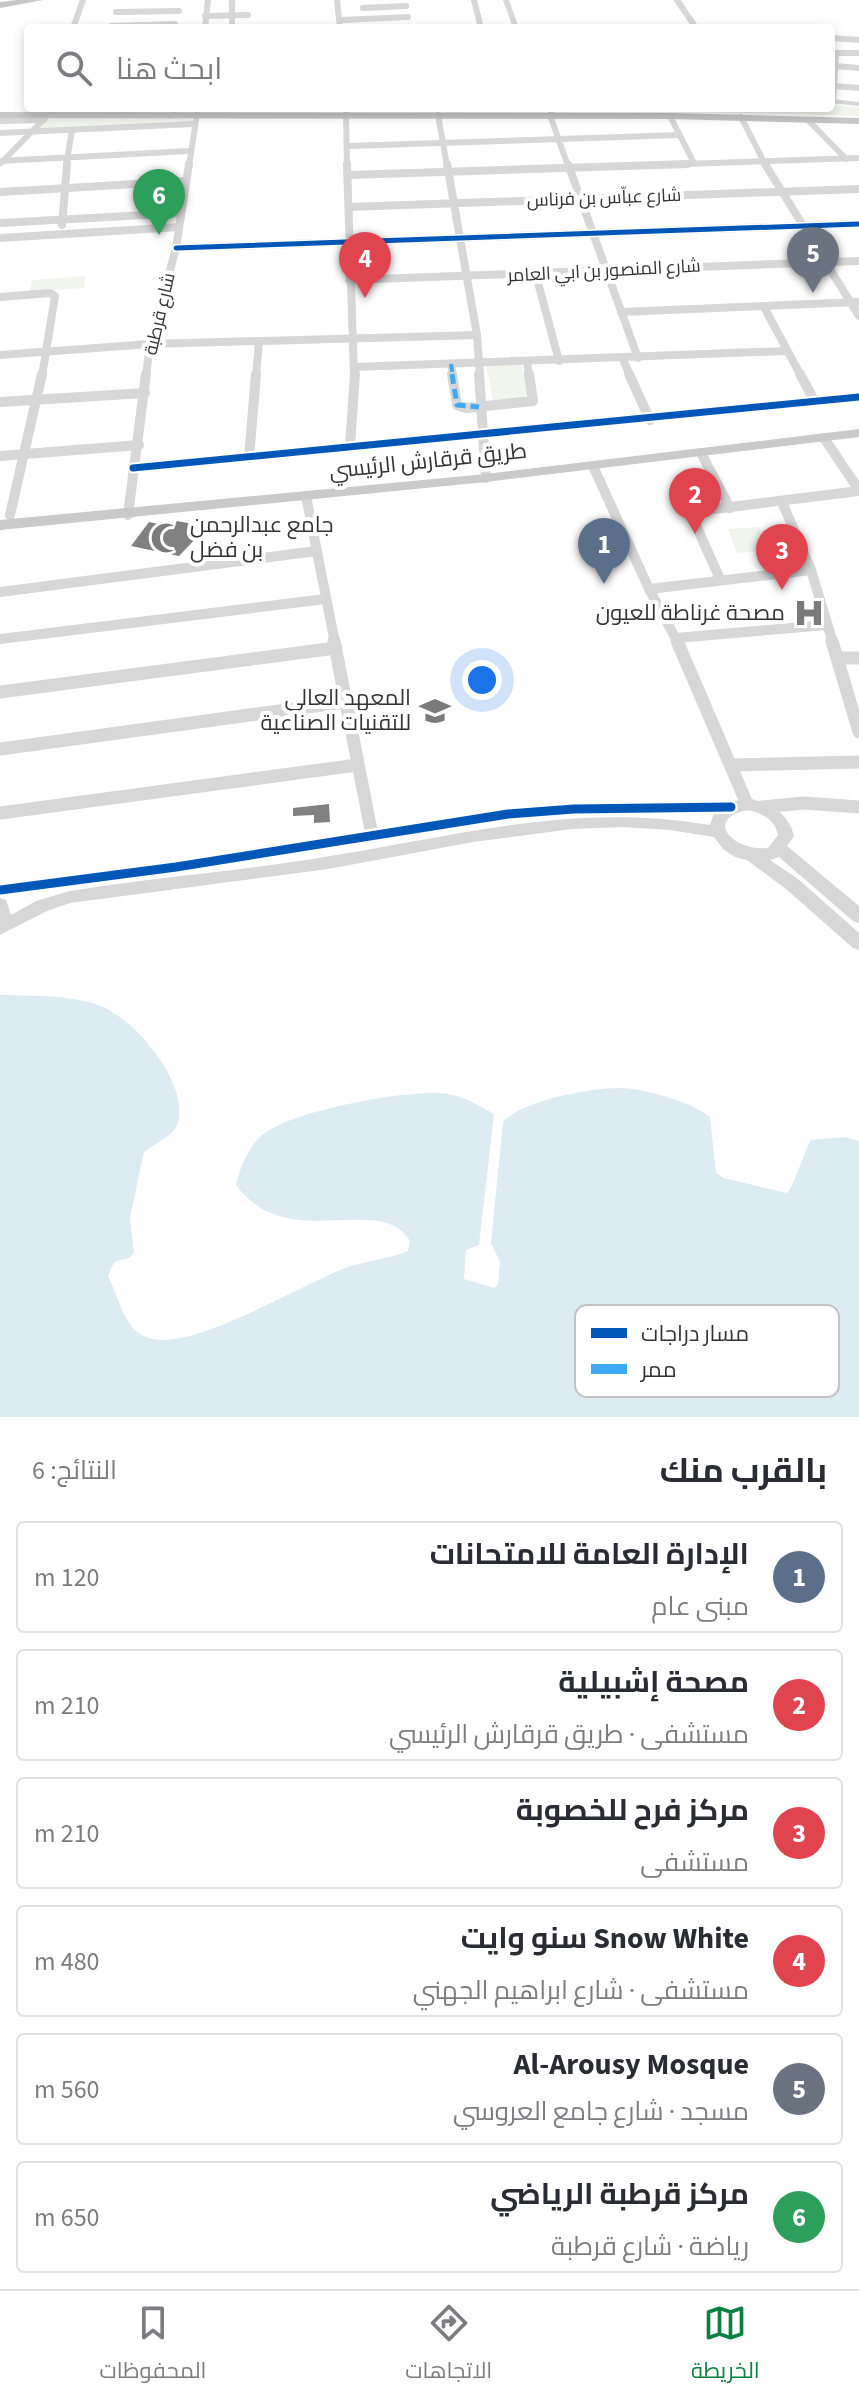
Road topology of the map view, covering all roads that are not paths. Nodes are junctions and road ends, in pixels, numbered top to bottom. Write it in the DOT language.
graph roads {
  1 [pos="11,0"];
  2 [pos="38,0"];
  3 [pos="85,0"];
  4 [pos="121,0"];
  5 [pos="181,0"];
  6 [pos="208,0"];
  7 [pos="232,0"];
  8 [pos="337,0"];
  9 [pos="474,0"];
  10 [pos="506,0"];
  11 [pos="513,0"];
  12 [pos="677,0"];
  13 [pos="406,3"];
  14 [pos="0,4"];
  15 [pos="363,8"];
  16 [pos="179,11"];
  17 [pos="116,12"];
  18 [pos="231,15"];
  19 [pos="248,15"];
  20 [pos="205,16"];
  21 [pos="408,17"];
  22 [pos="341,20"];
  23 [pos="75,24"];
  24 [pos="81,24"];
  25 [pos="112,24"];
  26 [pos="175,24"];
  27 [pos="205,24"];
  28 [pos="232,24"];
  29 [pos="340,24"];
  30 [pos="409,24"];
  31 [pos="480,24"];
  32 [pos="515,24"];
  33 [pos="522,24"];
  34 [pos="693,24"];
  35 [pos="835,38"];
  36 [pos="859,40"];
  37 [pos="859,53"];
  38 [pos="835,54"];
  39 [pos="835,66"];
  40 [pos="859,68"];
  41 [pos="835,81"];
  42 [pos="859,88"];
  43 [pos="835,102"];
  44 [pos="859,104"];
  45 [pos="86,112"];
  46 [pos="328,112"];
  47 [pos="347,112"];
  48 [pos="370,112"];
  49 [pos="503,112"];
  50 [pos="547,112"];
  51 [pos="616,112"];
  52 [pos="50,114"];
  53 [pos="438,115"];
  54 [pos="0,116"];
  55 [pos="670,116"];
  56 [pos="741,117"];
  57 [pos="195,119"];
  58 [pos="859,119"];
  59 [pos="808,120"];
  60 [pos="72,130"];
  61 [pos="32,131"];
  62 [pos="0,133"];
  63 [pos="680,135"];
  64 [pos="559,140"];
  65 [pos="443,143"];
  66 [pos="348,146"];
  67 [pos="190,151"];
  68 [pos="65,157"];
  69 [pos="859,158"];
  70 [pos="846,159"];
  71 [pos="763,161"];
  72 [pos="1,162"];
  73 [pos="694,163"];
  74 [pos="570,168"];
  75 [pos="448,173"];
  76 [pos="350,175"];
  77 [pos="186,181"];
  78 [pos="67,188"];
  79 [pos="859,189"];
  80 [pos="0,192"];
  81 [pos="782,192"];
  82 [pos="580,199"];
  83 [pos="453,205"];
  84 [pos="349,207"];
  85 [pos="181,213"];
  86 [pos="62,220"];
  87 [pos="0,223"];
  88 [pos="859,224"];
  89 [pos="804,226"];
  90 [pos="179,227"];
  91 [pos="593,234"];
  92 [pos="61,235"];
  93 [pos="0,238"];
  94 [pos="458,240"];
  95 [pos="350,242"];
  96 [pos="176,248"];
  97 [pos="859,261"];
  98 [pos="828,262"];
  99 [pos="609,272"];
  100 [pos="536,275"];
  101 [pos="465,277"];
  102 [pos="349,280"];
  103 [pos="0,297"];
  104 [pos="856,302"];
  105 [pos="764,307"];
  106 [pos="621,312"];
  107 [pos="859,316"];
  108 [pos="477,335"];
  109 [pos="354,338"];
  110 [pos="259,341"];
  111 [pos="150,344"];
  112 [pos="46,351"];
  113 [pos="787,351"];
  114 [pos="0,355"];
  115 [pos="638,358"];
  116 [pos="623,359"];
  117 [pos="559,361"];
  118 [pos="527,362"];
  119 [pos="480,363"];
  120 [pos="451,364"];
  121 [pos="355,367"];
  122 [pos="145,393"];
  123 [pos="859,397"];
  124 [pos="38,399"];
  125 [pos="0,402"];
  126 [pos="815,402"];
  127 [pos="479,407"];
  128 [pos="650,420"];
  129 [pos="859,426"];
  130 [pos="859,433"];
  131 [pos="486,435"];
  132 [pos="824,438"];
  133 [pos="139,445"];
  134 [pos="350,446"];
  135 [pos="701,453"];
  136 [pos="25,454"];
  137 [pos="0,456"];
  138 [pos="249,458"];
  139 [pos="593,466"];
  140 [pos="133,468"];
  141 [pos="486,475"];
  142 [pos="859,490"];
  143 [pos="306,496"];
  144 [pos="782,502"];
  145 [pos="730,508"];
  146 [pos="129,510"];
  147 [pos="3,519"];
  148 [pos="317,551"];
  149 [pos="811,570"];
  150 [pos="720,579"];
  151 [pos="649,589"];
  152 [pos="0,592"];
  153 [pos="326,599"];
  154 [pos="826,625"];
  155 [pos="676,638"];
  156 [pos="0,639"];
  157 [pos="336,648"];
  158 [pos="838,658"];
  159 [pos="859,658"];
  160 [pos="0,692"];
  161 [pos="345,702"];
  162 [pos="859,732"];
  163 [pos="0,749"];
  164 [pos="859,762"];
  165 [pos="357,765"];
  166 [pos="732,765"];
  167 [pos="755,806"];
  168 [pos="731,807"];
  169 [pos="859,807"];
  170 [pos="0,813"];
  171 [pos="718,832"];
  172 [pos="372,835"];
  173 [pos="780,849"];
  174 [pos="753,856"];
  175 [pos="0,890"];
  176 [pos="0,905"];
  177 [pos="859,916"];
  178 [pos="0,927"];
  179 [pos="859,943"];
  1 -- 14 [label="highway"];
  2 -- 14 [label="highway"];
  3 -- 23 [label="street"];
  3 -- 24 [label="street"];
  4 -- 17 [label="street"];
  5 -- 16 [label="street"];
  6 -- 20 [label="street"];
  7 -- 18 [label="street"];
  8 -- 22 [label="street"];
  9 -- 31 [label="street"];
  10 -- 32 [label="street"];
  11 -- 33 [label="street"];
  12 -- 34 [label="street"];
  13 -- 15 [label="street"];
  13 -- 21 [label="street"];
  16 -- 17 [label="street"];
  16 -- 26 [label="street"];
  17 -- 25 [label="street"];
  18 -- 19 [label="street"];
  18 -- 20 [label="street"];
  18 -- 28 [label="street"];
  20 -- 27 [label="street"];
  21 -- 22 [label="street"];
  21 -- 30 [label="street"];
  22 -- 29 [label="street"];
  35 -- 36 [label="street"];
  37 -- 38 [label="street"];
  39 -- 40 [label="street"];
  41 -- 42 [label="street"];
  43 -- 44 [label="street"];
  45 -- 52 [label="highway"];
  46 -- 57 [label="highway"];
  47 -- 66 [label="street"];
  48 -- 53 [label="highway"];
  49 -- 50 [label="highway"];
  50 -- 53 [label="highway"];
  50 -- 55 [label="highway"];
  50 -- 64 [label="street"];
  51 -- 58 [label="highway"];
  52 -- 54 [label="highway"];
  52 -- 57 [label="highway"];
  52 -- 61 [label="street"];
  53 -- 65 [label="street"];
  55 -- 56 [label="highway"];
  55 -- 63 [label="street"];
  56 -- 59 [label="highway"];
  56 -- 71 [label="street"];
  57 -- 60 [label="street"];
  57 -- 67 [label="street, شارع قرطبة"];
  58 -- 59 [label="highway"];
  59 -- 70 [label="street"];
  60 -- 61 [label="street"];
  60 -- 68 [label="street"];
  61 -- 62 [label="street"];
  61 -- 72 [label="street"];
  63 -- 64 [label="street"];
  63 -- 73 [label="street"];
  64 -- 65 [label="street"];
  64 -- 74 [label="street"];
  65 -- 66 [label="street"];
  65 -- 75 [label="street"];
  66 -- 76 [label="street"];
  67 -- 68 [label="street"];
  67 -- 77 [label="street, شارع قرطبة"];
  68 -- 72 [label="street"];
  68 -- 78 [label="street"];
  69 -- 70 [label="street"];
  70 -- 71 [label="street"];
  71 -- 73 [label="street"];
  71 -- 81 [label="street"];
  73 -- 74 [label="street"];
  74 -- 75 [label="street"];
  74 -- 82 [label="street"];
  75 -- 76 [label="street"];
  75 -- 83 [label="street"];
  76 -- 84 [label="street"];
  77 -- 78 [label="street"];
  77 -- 85 [label="street, شارع قرطبة"];
  78 -- 80 [label="street"];
  78 -- 86 [label="street"];
  79 -- 81 [label="street, شارع عباّس بن فرناس"];
  81 -- 82 [label="street, شارع عباّس بن فرناس"];
  81 -- 89 [label="street"];
  82 -- 83 [label="street, شارع عباّس بن فرناس"];
  82 -- 91 [label="street"];
  83 -- 84 [label="street, شارع عباّس بن فرناس"];
  83 -- 94 [label="street"];
  84 -- 95 [label="street"];
  85 -- 86 [label="street"];
  85 -- 90 [label="street, شارع قرطبة"];
  86 -- 87 [label="street"];
  86 -- 92 [label="street"];
  88 -- 89 [label="street"];
  89 -- 91 [label="street"];
  89 -- 98 [label="street"];
  90 -- 92 [label="street"];
  90 -- 96 [label="street, شارع قرطبة"];
  91 -- 94 [label="street"];
  91 -- 99 [label="street"];
  92 -- 93 [label="street"];
  94 -- 95 [label="street"];
  94 -- 101 [label="street"];
  95 -- 96 [label="street"];
  95 -- 102 [label="street"];
  96 -- 111 [label="street, شارع قرطبة"];
  97 -- 98 [label="street, شارع المنصور بن ابي العامر"];
  98 -- 99 [label="street, شارع المنصور بن ابي العامر"];
  98 -- 104 [label="street"];
  99 -- 100 [label="street, شارع المنصور بن ابي العامر"];
  99 -- 106 [label="street"];
  100 -- 101 [label="street, شارع المنصور بن ابي العامر"];
  100 -- 117 [label="street"];
  101 -- 102 [label="street, شارع المنصور بن ابي العامر"];
  101 -- 108 [label="street"];
  102 -- 109 [label="street"];
  103 -- 112 [label="street"];
  104 -- 105 [label="street"];
  104 -- 107 [label="street"];
  105 -- 106 [label="street"];
  105 -- 113 [label="street"];
  106 -- 115 [label="street"];
  108 -- 109 [label="street"];
  108 -- 119 [label="street"];
  109 -- 110 [label="street"];
  109 -- 121 [label="street"];
  110 -- 111 [label="street"];
  110 -- 138 [label="street"];
  111 -- 112 [label="street"];
  111 -- 122 [label="street, شارع قرطبة"];
  112 -- 114 [label="street"];
  112 -- 124 [label="street"];
  113 -- 115 [label="street"];
  113 -- 126 [label="street"];
  115 -- 116 [label="street"];
  116 -- 117 [label="street"];
  116 -- 128 [label="street"];
  117 -- 118 [label="street"];
  118 -- 119 [label="street"];
  118 -- 127 [label="street"];
  119 -- 120 [label="street"];
  119 -- 127 [label="street"];
  120 -- 121 [label="street"];
  120 -- 127 [label="street"];
  121 -- 134 [label="street"];
  122 -- 124 [label="street"];
  122 -- 133 [label="street, شارع قرطبة"];
  123 -- 126 [label="street"];
  124 -- 125 [label="street"];
  124 -- 136 [label="street"];
  126 -- 128 [label="street"];
  127 -- 131 [label="street"];
  128 -- 131 [label="street"];
  129 -- 141 [label="main road, طريق قرقارش الرئيسي"];
  130 -- 132 [label="main road, طريق قرقارش الرئيسي"];
  131 -- 134 [label="street"];
  131 -- 141 [label="street"];
  132 -- 135 [label="main road, طريق قرقارش الرئيسي"];
  132 -- 142 [label="street"];
  133 -- 136 [label="street"];
  133 -- 140 [label="street, شارع قرطبة"];
  134 -- 138 [label="street"];
  135 -- 139 [label="main road, طريق قرقارش الرئيسي"];
  135 -- 145 [label="street"];
  136 -- 137 [label="street"];
  136 -- 147 [label="street"];
  138 -- 140 [label="street"];
  139 -- 141 [label="main road, طريق قرقارش الرئيسي"];
  139 -- 151 [label="street"];
  140 -- 146 [label="street, شارع قرطبة"];
  141 -- 143 [label="main road, طريق قرقارش الرئيسي"];
  141 -- 146 [label="main road, طريق قرقارش الرئيسي"];
  142 -- 144 [label="street"];
  143 -- 146 [label="main road, طريق قرقارش الرئيسي"];
  143 -- 148 [label="street"];
  144 -- 145 [label="street"];
  144 -- 149 [label="street"];
  145 -- 150 [label="street"];
  146 -- 147 [label="main road, طريق قرقارش الرئيسي"];
  148 -- 152 [label="street"];
  148 -- 153 [label="street"];
  149 -- 150 [label="street"];
  149 -- 154 [label="street"];
  150 -- 151 [label="street"];
  151 -- 155 [label="street"];
  153 -- 156 [label="street"];
  153 -- 157 [label="street"];
  154 -- 155 [label="street"];
  154 -- 158 [label="street"];
  155 -- 166 [label="street"];
  157 -- 160 [label="street"];
  157 -- 161 [label="street"];
  158 -- 159 [label="street"];
  158 -- 162 [label="street"];
  161 -- 163 [label="street"];
  161 -- 165 [label="street"];
  164 -- 166 [label="street"];
  165 -- 170 [label="street"];
  165 -- 172 [label="street"];
  166 -- 167 [label="street"];
  167 -- 168 [label="street"];
  167 -- 169 [label="street"];
  167 -- 173 [label="street"];
  168 -- 171 [label="street"];
  168 -- 172 [label="street"];
  171 -- 174 [label="street"];
  171 -- 178 [label="street"];
  172 -- 175 [label="street"];
  173 -- 174 [label="street"];
  173 -- 177 [label="street"];
  174 -- 179 [label="street"];
  176 -- 178 [label="street"];
}
